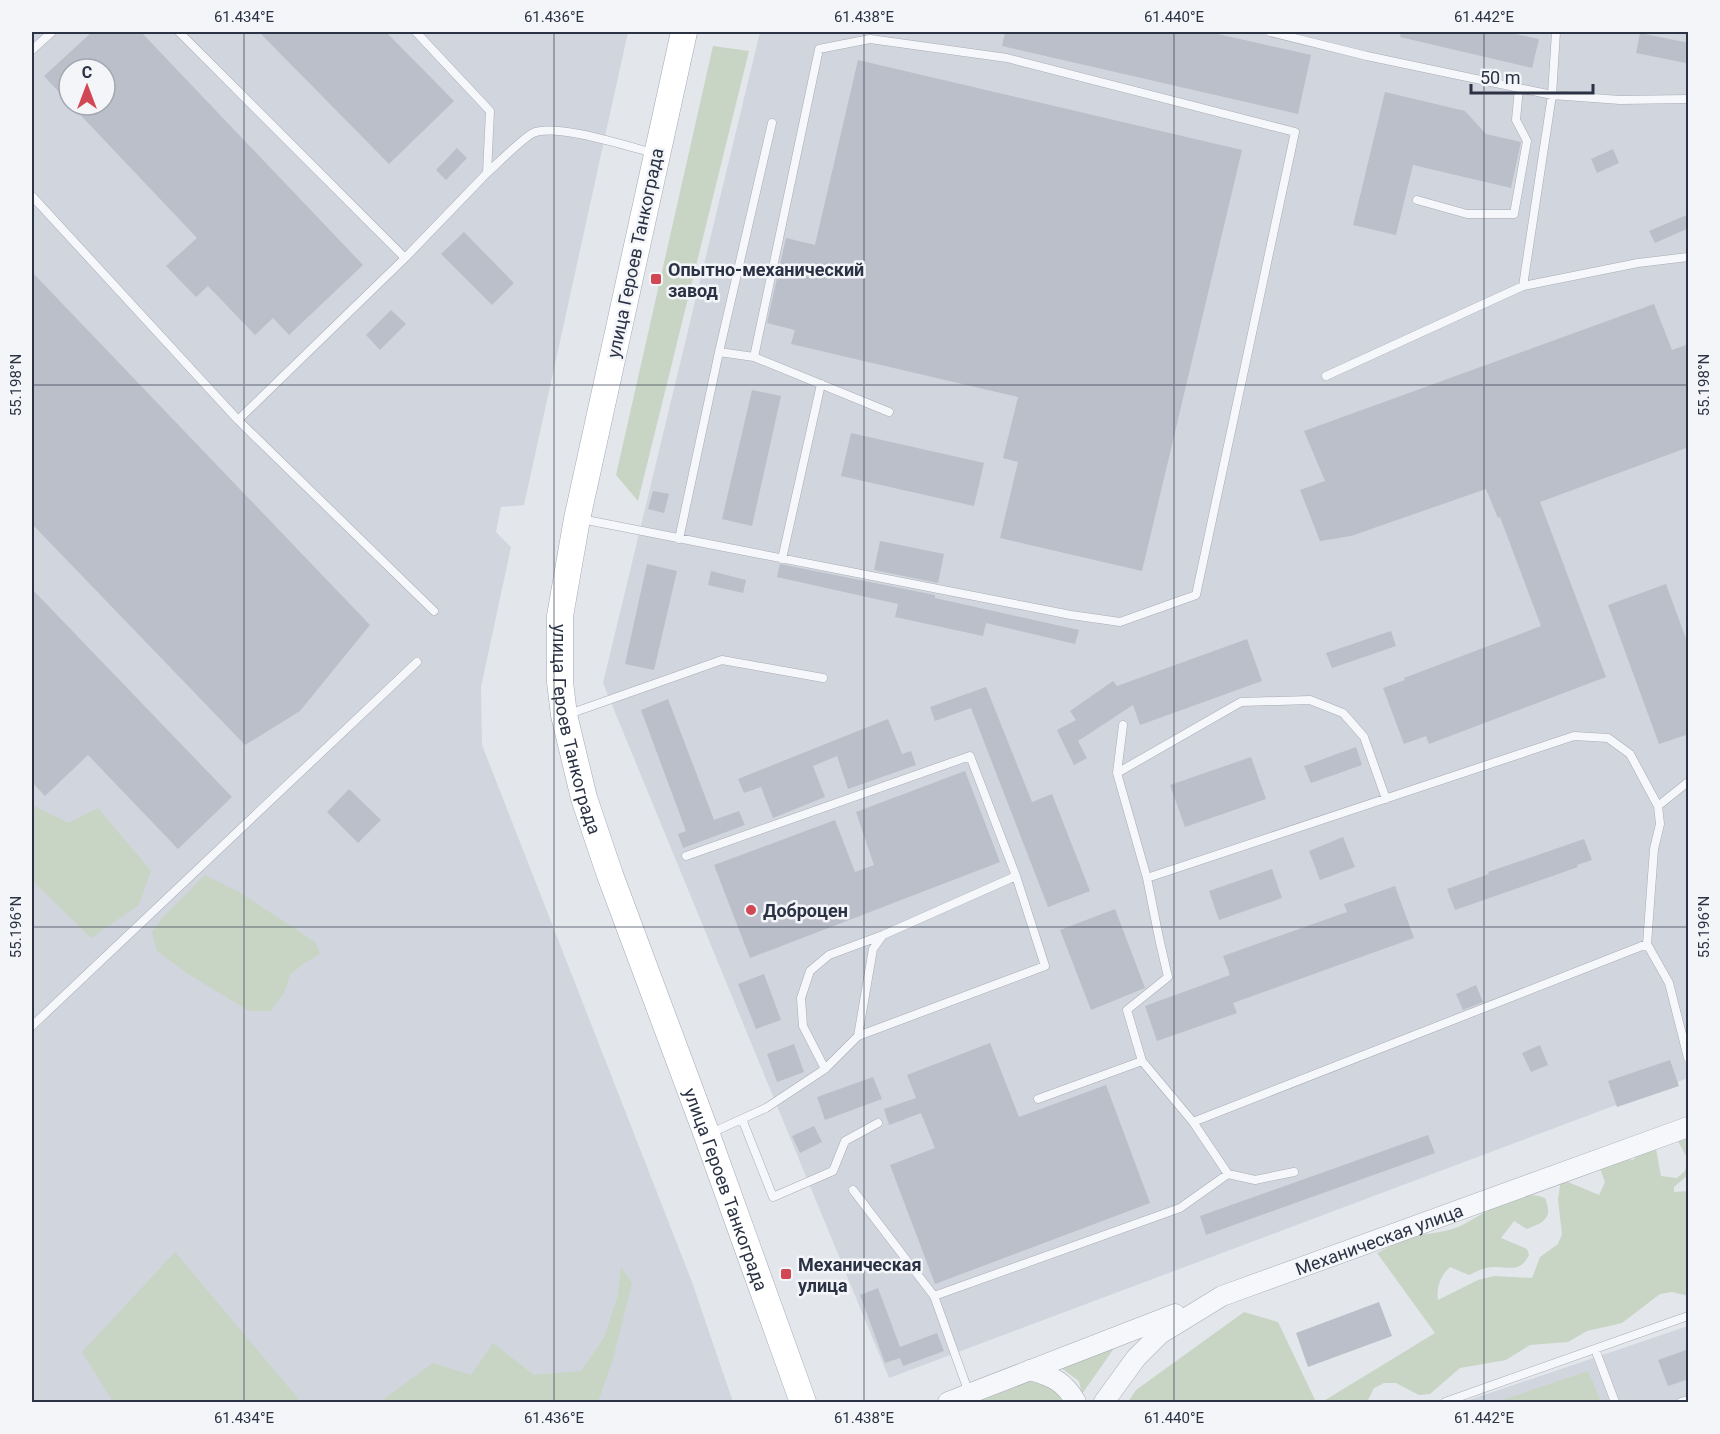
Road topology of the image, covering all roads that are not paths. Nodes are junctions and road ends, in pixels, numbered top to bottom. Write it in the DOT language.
graph roads {
  1 [pos="52,32"];
  2 [pos="179,32"];
  3 [pos="416,32"];
  4 [pos="684,32"];
  5 [pos="1270,32"];
  6 [pos="1556,32"];
  7 [pos="32,50"];
  8 [pos="1519,88"];
  9 [pos="1552,95"];
  10 [pos="1689,99"];
  11 [pos="772,123"];
  12 [pos="657,154"];
  13 [pos="487,173"];
  14 [pos="32,196"];
  15 [pos="1417,200"];
  16 [pos="1689,257"];
  17 [pos="405,258"];
  18 [pos="1523,286"];
  19 [pos="719,352"];
  20 [pos="754,357"];
  21 [pos="1326,376"];
  22 [pos="821,384"];
  23 [pos="889,412"];
  24 [pos="238,420"];
  25 [pos="577,519"];
  26 [pos="679,539"];
  27 [pos="782,559"];
  28 [pos="434,611"];
  29 [pos="417,662"];
  30 [pos="823,678"];
  31 [pos="564,715"];
  32 [pos="1123,725"];
  33 [pos="1117,773"];
  34 [pos="1689,782"];
  35 [pos="1386,799"];
  36 [pos="1658,806"];
  37 [pos="686,856"];
  38 [pos="1016,876"];
  39 [pos="1147,878"];
  40 [pos="883,934"];
  41 [pos="1647,944"];
  42 [pos="32,1026"];
  43 [pos="858,1036"];
  44 [pos="1689,1058"];
  45 [pos="1142,1060"];
  46 [pos="825,1069"];
  47 [pos="1038,1099"];
  48 [pos="742,1119"];
  49 [pos="1193,1122"];
  50 [pos="878,1123"];
  51 [pos="1689,1127"];
  52 [pos="707,1135"];
  53 [pos="1294,1172"];
  54 [pos="1228,1174"];
  55 [pos="853,1190"];
  56 [pos="934,1296"];
  57 [pos="1222,1296"];
  58 [pos="1689,1316"];
  59 [pos="1595,1349"];
  60 [pos="1030,1370"];
  61 [pos="969,1395"];
  62 [pos="1689,1400"];
  63 [pos="803,1402"];
  64 [pos="948,1402"];
  65 [pos="1076,1402"];
  66 [pos="1104,1402"];
  67 [pos="1445,1402"];
  68 [pos="1615,1402"];
  69 [pos="1681,1402"];
  1 -- 7 [label="lane"];
  2 -- 17 [label="lane"];
  3 -- 13 [label="lane"];
  4 -- 12 [label="main road, улица Героев Танкограда"];
  5 -- 8 [label="lane"];
  6 -- 9 [label="lane"];
  8 -- 9 [label="lane"];
  8 -- 15 [label="lane"];
  9 -- 10 [label="lane"];
  9 -- 18 [label="lane"];
  11 -- 19 [label="lane"];
  12 -- 13 [label="lane"];
  12 -- 25 [label="main road, улица Героев Танкограда"];
  13 -- 17 [label="lane"];
  14 -- 24 [label="lane"];
  16 -- 18 [label="lane"];
  17 -- 24 [label="lane"];
  18 -- 21 [label="lane"];
  19 -- 20 [label="lane"];
  19 -- 26 [label="lane"];
  20 -- 22 [label="lane"];
  20 -- 27 [label="lane"];
  22 -- 23 [label="lane"];
  22 -- 27 [label="lane"];
  24 -- 28 [label="lane"];
  25 -- 26 [label="lane"];
  25 -- 31 [label="main road, улица Героев Танкограда"];
  26 -- 27 [label="lane"];
  29 -- 42 [label="lane"];
  30 -- 31 [label="lane"];
  31 -- 52 [label="main road, улица Героев Танкограда"];
  32 -- 33 [label="lane"];
  33 -- 35 [label="lane"];
  33 -- 39 [label="lane"];
  34 -- 36 [label="lane"];
  35 -- 36 [label="lane"];
  35 -- 39 [label="lane"];
  36 -- 41 [label="lane"];
  37 -- 38 [label="lane"];
  38 -- 40 [label="lane"];
  38 -- 43 [label="lane"];
  39 -- 45 [label="lane"];
  40 -- 43 [label="lane"];
  40 -- 46 [label="lane"];
  41 -- 44 [label="lane"];
  41 -- 49 [label="lane"];
  43 -- 46 [label="lane"];
  45 -- 47 [label="lane"];
  45 -- 49 [label="lane"];
  46 -- 48 [label="lane"];
  48 -- 50 [label="lane"];
  48 -- 52 [label="lane"];
  49 -- 54 [label="lane"];
  51 -- 57 [label="street, Механическая улица"];
  52 -- 63 [label="main road, улица Героев Танкограда"];
  53 -- 54 [label="lane"];
  54 -- 56 [label="lane"];
  55 -- 56 [label="lane"];
  56 -- 61 [label="lane"];
  57 -- 60 [label="street"];
  57 -- 66 [label="street, Механическая улица"];
  58 -- 59 [label="lane"];
  59 -- 67 [label="lane"];
  59 -- 68 [label="lane"];
  60 -- 61 [label="street"];
  60 -- 65 [label="street"];
  61 -- 64 [label="street"];
  62 -- 69 [label="lane"];
}
